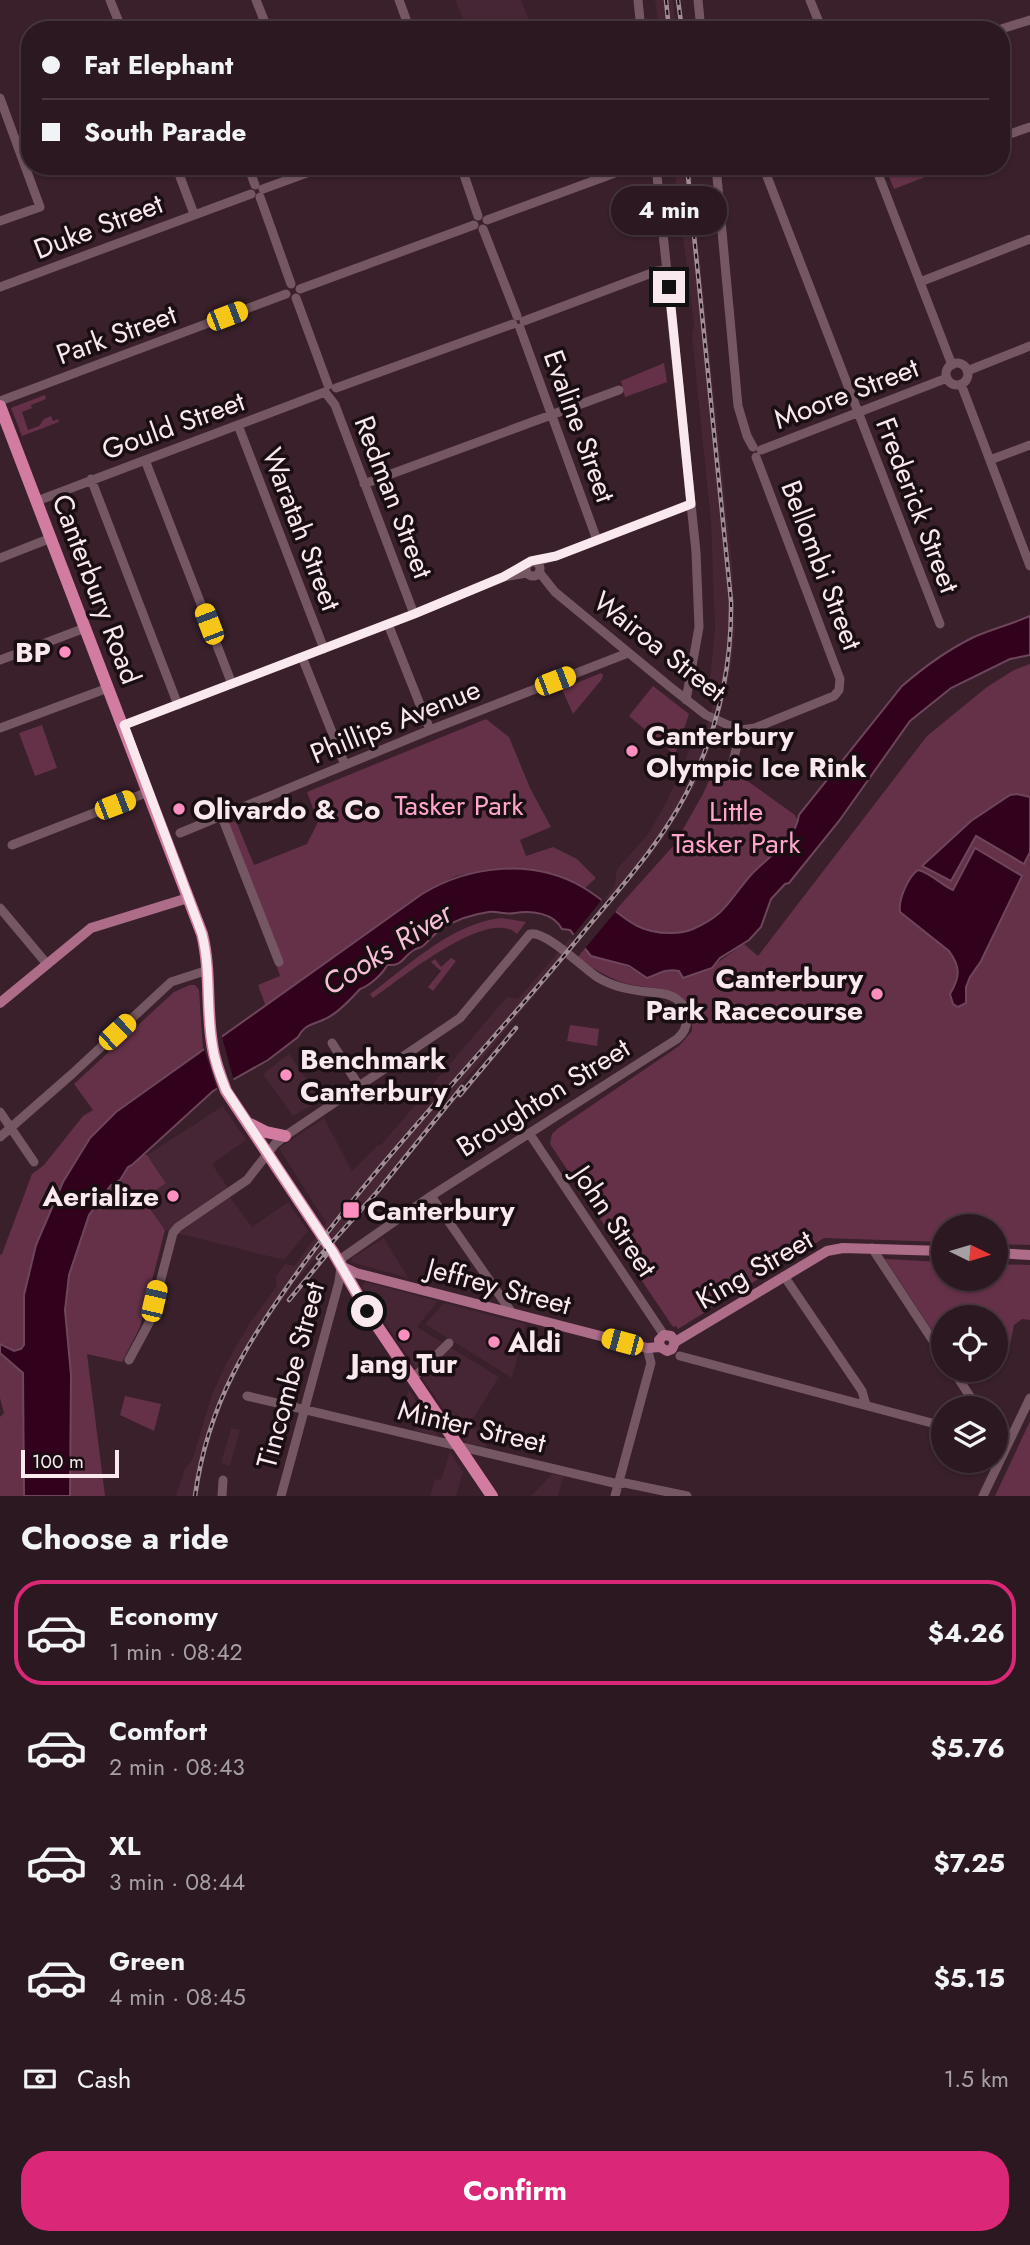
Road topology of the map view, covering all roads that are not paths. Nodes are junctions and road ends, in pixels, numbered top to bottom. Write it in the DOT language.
graph roads {
  1 [pos="110,0"];
  2 [pos="256,0"];
  3 [pos="399,0"];
  4 [pos="638,0"];
  5 [pos="698,0"];
  6 [pos="810,0"];
  7 [pos="1030,20"];
  8 [pos="118,21"];
  9 [pos="264,21"];
  10 [pos="407,21"];
  11 [pos="640,21"];
  12 [pos="700,21"];
  13 [pos="818,21"];
  14 [pos="1010,26"];
  15 [pos="0,98"];
  16 [pos="1030,127"];
  17 [pos="1010,134"];
  18 [pos="21,155"];
  19 [pos="28,175"];
  20 [pos="179,175"];
  21 [pos="251,175"];
  22 [pos="302,175"];
  23 [pos="464,175"];
  24 [pos="609,175"];
  25 [pos="657,175"];
  26 [pos="717,175"];
  27 [pos="766,175"];
  28 [pos="878,175"];
  29 [pos="257,192"];
  30 [pos="194,214"];
  31 [pos="0,221"];
  32 [pos="480,222"];
  33 [pos="1030,239"];
  34 [pos="667,270"];
  35 [pos="920,282"];
  36 [pos="0,287"];
  37 [pos="294,294"];
  38 [pos="518,322"];
  39 [pos="1030,346"];
  40 [pos="952,365"];
  41 [pos="967,371"];
  42 [pos="947,378"];
  43 [pos="961,384"];
  44 [pos="330,390"];
  45 [pos="619,390"];
  46 [pos="0,404"];
  47 [pos="858,413"];
  48 [pos="552,415"];
  49 [pos="238,425"];
  50 [pos="1030,445"];
  51 [pos="757,452"];
  52 [pos="145,460"];
  53 [pos="990,460"];
  54 [pos="91,480"];
  55 [pos="364,484"];
  56 [pos="37,501"];
  57 [pos="691,504"];
  58 [pos="51,538"];
  59 [pos="597,540"];
  60 [pos="0,558"];
  61 [pos="1030,566"];
  62 [pos="533,569"];
  63 [pos="414,614"];
  64 [pos="388,624"];
  65 [pos="940,624"];
  66 [pos="85,628"];
  67 [pos="324,649"];
  68 [pos="628,653"];
  69 [pos="302,657"];
  70 [pos="0,660"];
  71 [pos="232,684"];
  72 [pos="108,688"];
  73 [pos="687,700"];
  74 [pos="178,705"];
  75 [pos="124,725"];
  76 [pos="0,727"];
  77 [pos="430,730"];
  78 [pos="741,730"];
  79 [pos="345,765"];
  80 [pos="731,769"];
  81 [pos="148,792"];
  82 [pos="222,817"];
  83 [pos="180,833"];
  84 [pos="12,845"];
  85 [pos="188,898"];
  86 [pos="0,908"];
  87 [pos="279,962"];
  88 [pos="47,964"];
  89 [pos="208,970"];
  90 [pos="0,1003"];
  91 [pos="332,1043"];
  92 [pos="359,1086"];
  93 [pos="0,1112"];
  94 [pos="247,1122"];
  95 [pos="11,1127"];
  96 [pos="529,1133"];
  97 [pos="285,1136"];
  98 [pos="0,1137"];
  99 [pos="268,1153"];
  100 [pos="34,1162"];
  101 [pos="431,1196"];
  102 [pos="872,1248"];
  103 [pos="931,1250"];
  104 [pos="1008,1254"];
  105 [pos="1030,1255"];
  106 [pos="341,1266"];
  107 [pos="785,1276"];
  108 [pos="491,1283"];
  109 [pos="490,1307"];
  110 [pos="512,1313"];
  111 [pos="664,1335"];
  112 [pos="931,1338"];
  113 [pos="675,1342"];
  114 [pos="449,1343"];
  115 [pos="660,1347"];
  116 [pos="647,1348"];
  117 [pos="680,1356"];
  118 [pos="129,1360"];
  119 [pos="412,1378"];
  120 [pos="247,1396"];
  121 [pos="1030,1398"];
  122 [pos="866,1405"];
  123 [pos="304,1409"];
  124 [pos="931,1423"];
  125 [pos="1009,1444"];
  126 [pos="458,1446"];
  127 [pos="223,1480"];
  128 [pos="618,1484"];
  129 [pos="222,1496"];
  130 [pos="281,1496"];
  131 [pos="492,1496"];
  132 [pos="615,1496"];
  133 [pos="687,1496"];
  134 [pos="983,1496"];
  1 -- 8 [label="street"];
  2 -- 9 [label="street"];
  3 -- 10 [label="street"];
  4 -- 11 [label="street"];
  5 -- 12 [label="street"];
  6 -- 13 [label="street"];
  7 -- 14 [label="street"];
  15 -- 18 [label="street"];
  16 -- 17 [label="street"];
  19 -- 31 [label="street"];
  20 -- 30 [label="street"];
  21 -- 29 [label="street"];
  22 -- 29 [label="street, Duke Street"];
  23 -- 32 [label="street, Evaline Street"];
  24 -- 32 [label="street, Park Street"];
  25 -- 34 [label="street"];
  26 -- 51 [label="street, Bellombi Street"];
  27 -- 47 [label="street, Frederick Street"];
  28 -- 35 [label="street"];
  29 -- 30 [label="street, Duke Street"];
  29 -- 37 [label="street"];
  30 -- 36 [label="street, Duke Street"];
  32 -- 37 [label="street, Park Street"];
  32 -- 38 [label="street, Evaline Street"];
  33 -- 35 [label="street"];
  34 -- 38 [label="street, Gould Street"];
  34 -- 57 [label="street"];
  35 -- 40 [label="street"];
  37 -- 44 [label="street, Redman Street"];
  37 -- 46 [label="street, Park Street"];
  38 -- 44 [label="street, Gould Street"];
  38 -- 48 [label="street, Evaline Street"];
  39 -- 41 [label="street"];
  40 -- 41 [label="street"];
  40 -- 42 [label="street"];
  41 -- 43 [label="street"];
  42 -- 43 [label="street"];
  42 -- 47 [label="street, Moore Street"];
  43 -- 53 [label="street"];
  44 -- 49 [label="street, Gould Street"];
  44 -- 55 [label="street, Redman Street"];
  45 -- 48 [label="street"];
  46 -- 56 [label="highway, Canterbury Road"];
  47 -- 51 [label="street, Moore Street"];
  47 -- 65 [label="street, Frederick Street"];
  48 -- 55 [label="street"];
  48 -- 59 [label="street, Evaline Street"];
  49 -- 52 [label="street, Gould Street"];
  49 -- 67 [label="street, Waratah Street"];
  50 -- 53 [label="street"];
  51 -- 78 [label="street, Bellombi Street"];
  52 -- 54 [label="street, Gould Street"];
  52 -- 71 [label="street"];
  53 -- 61 [label="street"];
  54 -- 56 [label="street, Gould Street"];
  54 -- 74 [label="street"];
  55 -- 63 [label="street, Redman Street"];
  56 -- 58 [label="highway, Canterbury Road"];
  57 -- 59 [label="street"];
  57 -- 73 [label="street"];
  58 -- 60 [label="street"];
  58 -- 66 [label="highway, Canterbury Road"];
  59 -- 62 [label="street"];
  62 -- 63 [label="street"];
  62 -- 68 [label="street, Wairoa Street"];
  63 -- 64 [label="street"];
  64 -- 67 [label="street"];
  64 -- 77 [label="street"];
  66 -- 70 [label="street"];
  66 -- 72 [label="highway, Canterbury Road"];
  67 -- 69 [label="street"];
  68 -- 73 [label="street, Wairoa Street"];
  68 -- 77 [label="street, Phillips Avenue"];
  69 -- 71 [label="street"];
  69 -- 79 [label="street"];
  71 -- 74 [label="street"];
  72 -- 75 [label="highway, Canterbury Road"];
  72 -- 76 [label="street"];
  73 -- 78 [label="street, Wairoa Street"];
  74 -- 75 [label="street"];
  75 -- 81 [label="highway, Canterbury Road"];
  77 -- 79 [label="street, Phillips Avenue"];
  78 -- 80 [label="street"];
  79 -- 82 [label="street, Phillips Avenue"];
  81 -- 84 [label="street"];
  81 -- 85 [label="highway, Canterbury Road"];
  82 -- 83 [label="street, Phillips Avenue"];
  82 -- 87 [label="street"];
  85 -- 88 [label="main road"];
  85 -- 89 [label="highway, Canterbury Road"];
  86 -- 88 [label="street"];
  88 -- 90 [label="main road"];
  89 -- 94 [label="highway, Canterbury Road"];
  89 -- 95 [label="street"];
  91 -- 92 [label="street"];
  92 -- 96 [label="street, Broughton Street"];
  92 -- 97 [label="street"];
  93 -- 95 [label="street"];
  94 -- 97 [label="highway"];
  94 -- 99 [label="highway, Canterbury Road"];
  95 -- 98 [label="street"];
  95 -- 100 [label="street"];
  96 -- 101 [label="street, Broughton Street"];
  96 -- 111 [label="street, John Street"];
  97 -- 99 [label="street"];
  99 -- 106 [label="highway, Canterbury Road"];
  99 -- 118 [label="street"];
  101 -- 106 [label="street, Broughton Street"];
  101 -- 108 [label="street"];
  102 -- 103 [label="main road, King Street"];
  102 -- 107 [label="main road, King Street"];
  102 -- 112 [label="street"];
  104 -- 105 [label="main road"];
  106 -- 109 [label="main road, Jeffrey Street"];
  106 -- 119 [label="highway, Canterbury Road"];
  106 -- 123 [label="street, Tincombe Street"];
  107 -- 113 [label="main road, King Street"];
  107 -- 122 [label="street"];
  108 -- 109 [label="street"];
  108 -- 110 [label="street"];
  109 -- 110 [label="main road, Jeffrey Street"];
  110 -- 116 [label="main road, Jeffrey Street"];
  111 -- 113 [label="main road"];
  111 -- 115 [label="main road"];
  113 -- 115 [label="main road"];
  114 -- 119 [label="street"];
  115 -- 116 [label="main road"];
  116 -- 128 [label="street"];
  117 -- 122 [label="street"];
  119 -- 126 [label="highway, Canterbury Road"];
  120 -- 123 [label="street, Minter Street"];
  121 -- 125 [label="street"];
  122 -- 124 [label="street"];
  123 -- 126 [label="street, Minter Street"];
  123 -- 130 [label="street, Tincombe Street"];
  125 -- 134 [label="street"];
  126 -- 128 [label="street, Minter Street"];
  126 -- 131 [label="highway, Canterbury Road"];
  127 -- 129 [label="street"];
  128 -- 132 [label="street"];
  128 -- 133 [label="street, Minter Street"];
}
